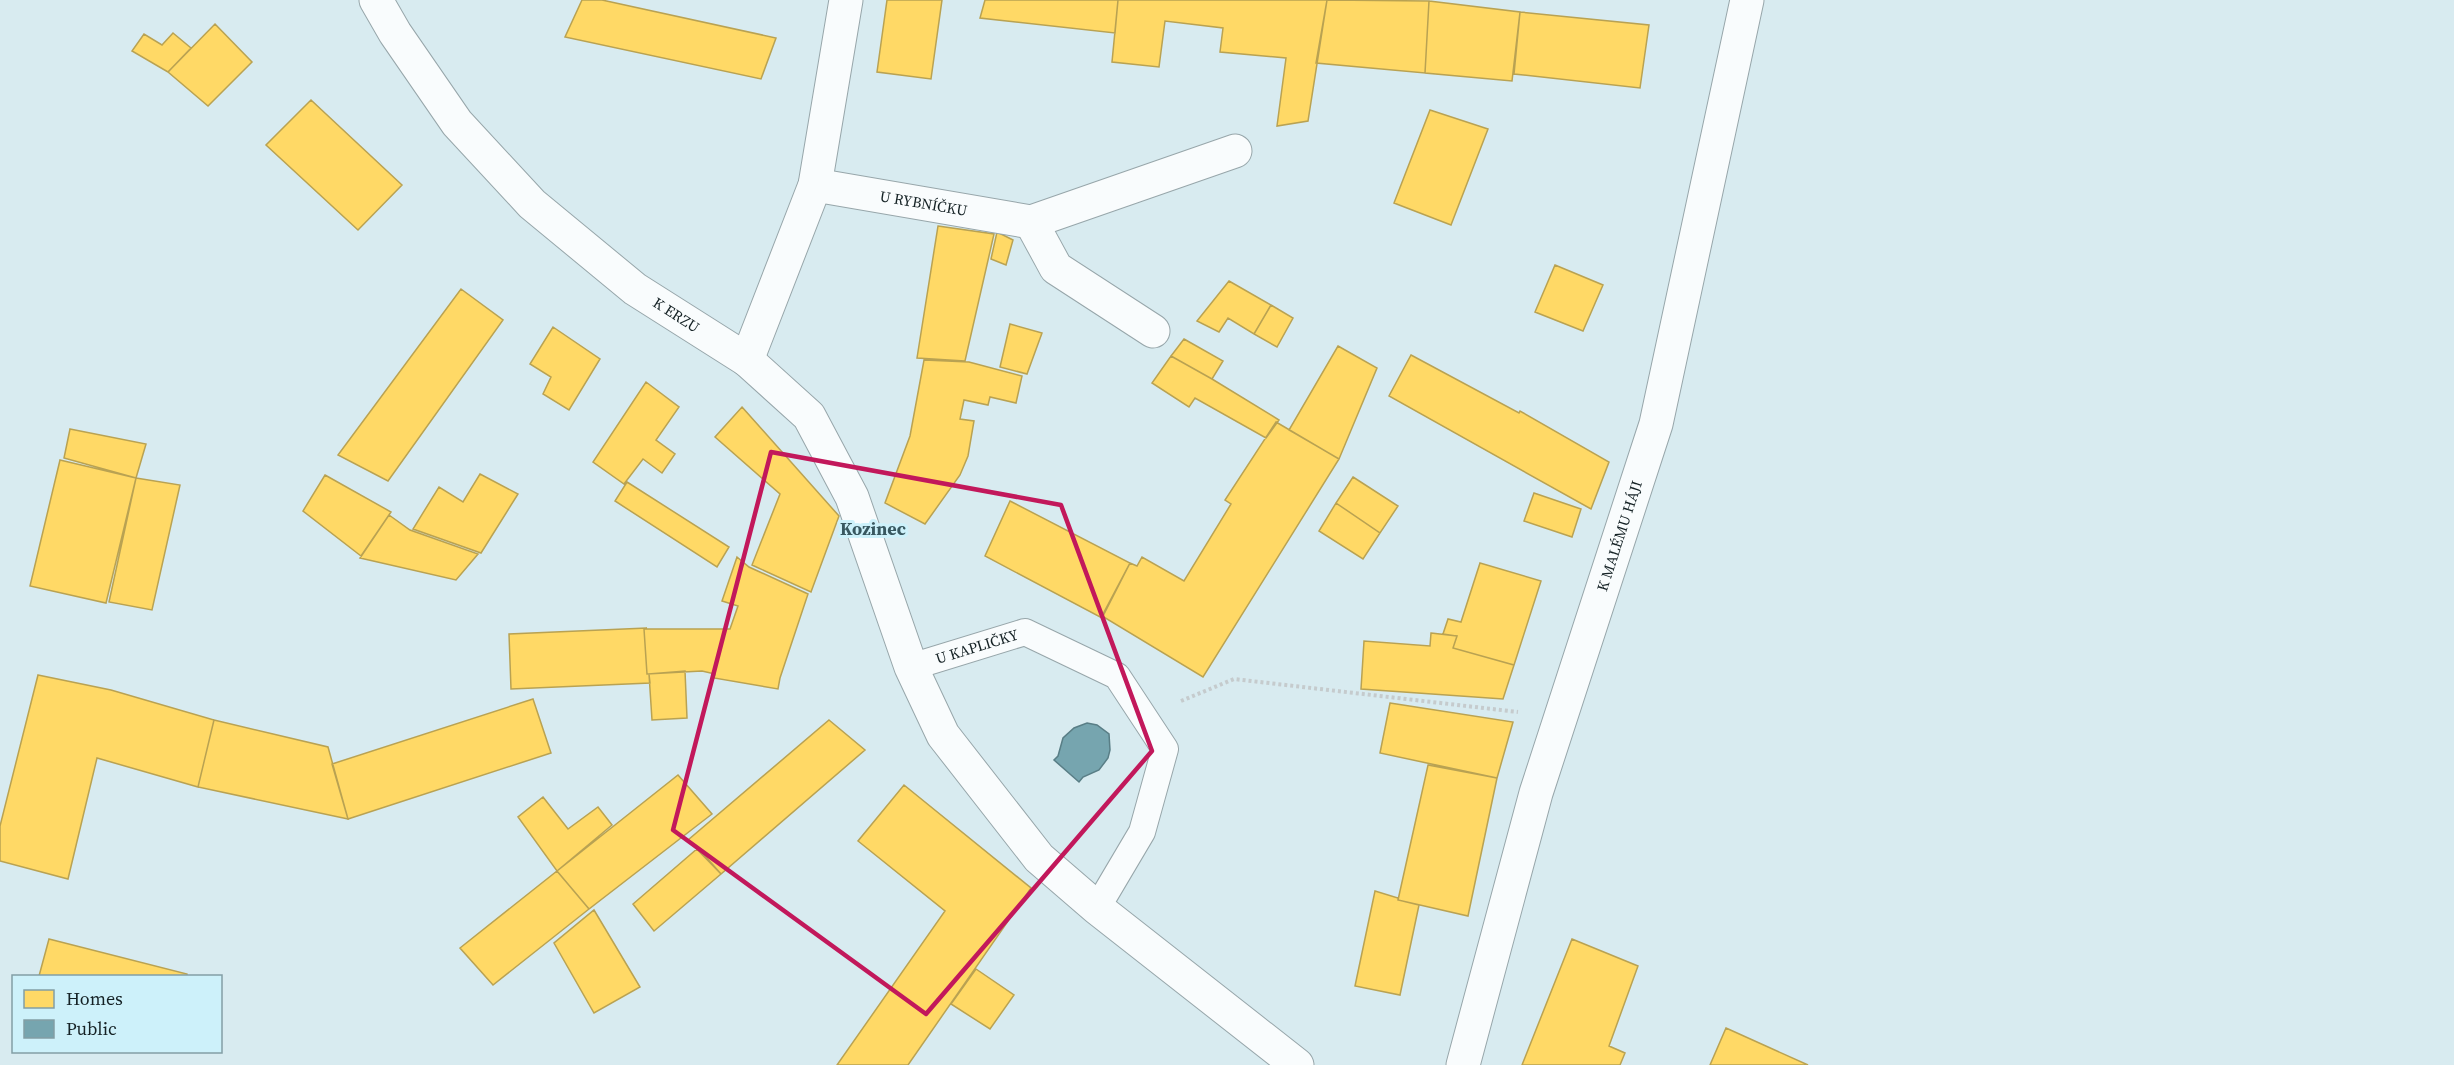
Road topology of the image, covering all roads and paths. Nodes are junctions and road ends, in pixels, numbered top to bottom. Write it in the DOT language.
graph roads {
  1 [pos="376,0"];
  2 [pos="846,0"];
  3 [pos="1747,0"];
  4 [pos="1235,151"];
  5 [pos="815,185"];
  6 [pos="1031,222"];
  7 [pos="1153,331"];
  8 [pos="747,360"];
  9 [pos="910,667"];
  10 [pos="1561,717"];
  11 [pos="1145,718"];
  12 [pos="1097,908"];
  13 [pos="1297,1065"];
  14 [pos="1463,1065"];
  1 -- 8 [label="street, K ERZU"];
  2 -- 5 [label="street"];
  3 -- 10 [label="street, K MALÉMU HÁJI"];
  4 -- 6 [label="street, U RYBNÍČKU"];
  5 -- 6 [label="street, U RYBNÍČKU"];
  5 -- 8 [label="street"];
  6 -- 7 [label="street"];
  8 -- 9 [label="street, K ERZU"];
  9 -- 11 [label="lane, U KAPLIČKY"];
  9 -- 12 [label="street"];
  10 -- 11 [label="path"];
  10 -- 14 [label="street, K MALÉMU HÁJI"];
  11 -- 12 [label="lane, U KAPLIČKY"];
  12 -- 13 [label="street"];
}
